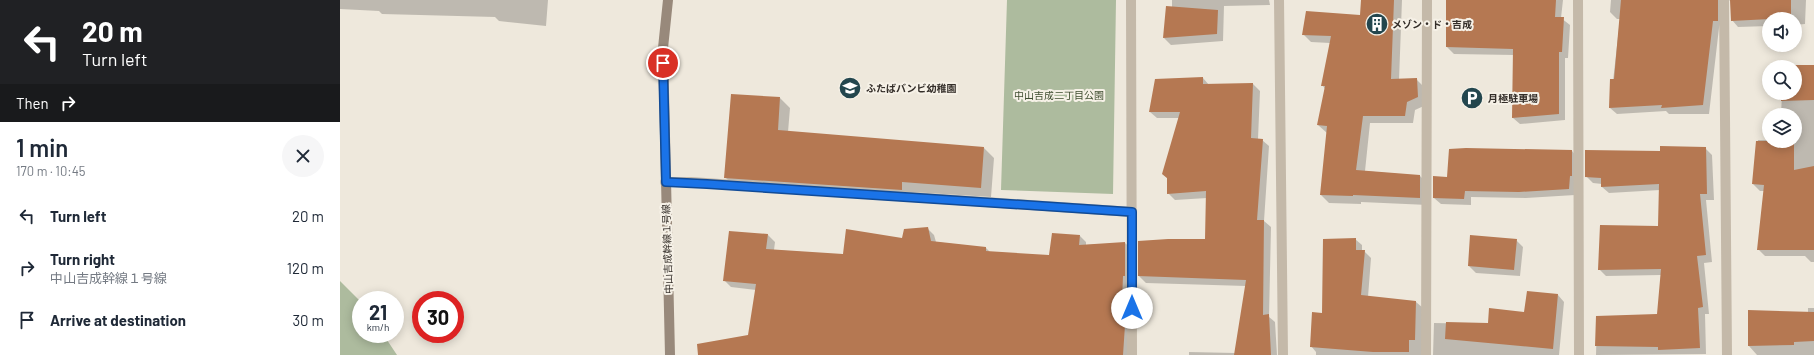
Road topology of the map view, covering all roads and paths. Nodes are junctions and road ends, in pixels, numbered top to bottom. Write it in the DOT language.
graph roads {
  1 [pos="668,0"];
  2 [pos="1131,0"];
  3 [pos="1279,0"];
  4 [pos="1427,0"];
  5 [pos="1578,0"];
  6 [pos="1724,0"];
  7 [pos="666,182"];
  8 [pos="1132,212"];
  9 [pos="670,355"];
  10 [pos="1132,355"];
  11 [pos="1283,355"];
  12 [pos="1426,355"];
  13 [pos="1578,355"];
  14 [pos="1727,355"];
  1 -- 7 [label="street, 中山吉成幹線１号線"];
  2 -- 8 [label="street"];
  3 -- 11 [label="street"];
  4 -- 12 [label="street"];
  5 -- 13 [label="street"];
  6 -- 14 [label="street"];
  7 -- 8 [label="street"];
  7 -- 9 [label="street, 中山吉成幹線１号線"];
  8 -- 10 [label="street"];
}
